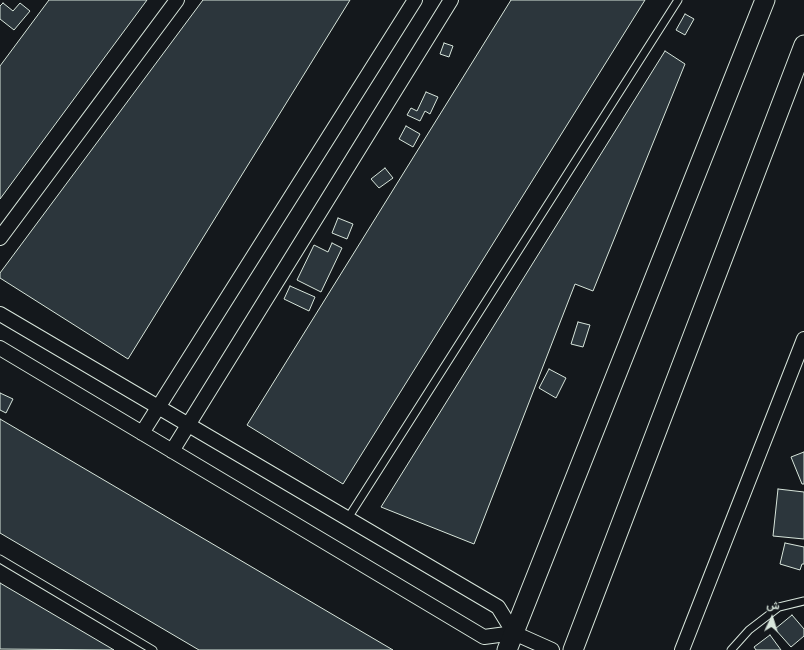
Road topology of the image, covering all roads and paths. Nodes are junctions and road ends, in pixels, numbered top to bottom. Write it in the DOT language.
graph roads {
  1 [pos="177,0"];
  2 [pos="415,0"];
  3 [pos="451,0"];
  4 [pos="678,0"];
  5 [pos="765,0"];
  6 [pos="804,45"];
  7 [pos="0,238"];
  8 [pos="0,314"];
  9 [pos="804,339"];
  10 [pos="0,348"];
  11 [pos="158,407"];
  12 [pos="188,424"];
  13 [pos="142,433"];
  14 [pos="172,451"];
  15 [pos="348,518"];
  16 [pos="0,559"];
  17 [pos="804,601"];
  18 [pos="510,642"];
  19 [pos="153,650"];
  20 [pos="552,650"];
  21 [pos="573,650"];
  22 [pos="682,650"];
  23 [pos="731,650"];
  1 -- 7 [label="street"];
  2 -- 11 [label="street"];
  3 -- 12 [label="street"];
  4 -- 15 [label="lane"];
  5 -- 18 [label="main road"];
  6 -- 21 [label="main road"];
  8 -- 11 [label="street"];
  9 -- 22 [label="street"];
  10 -- 13 [label="street"];
  11 -- 12 [label="street"];
  11 -- 13 [label="street"];
  12 -- 14 [label="street"];
  12 -- 15 [label="street"];
  13 -- 14 [label="street"];
  14 -- 18 [label="street"];
  15 -- 18 [label="street"];
  16 -- 19 [label="lane"];
  17 -- 23 [label="lane"];
  18 -- 20 [label="street"];
}
